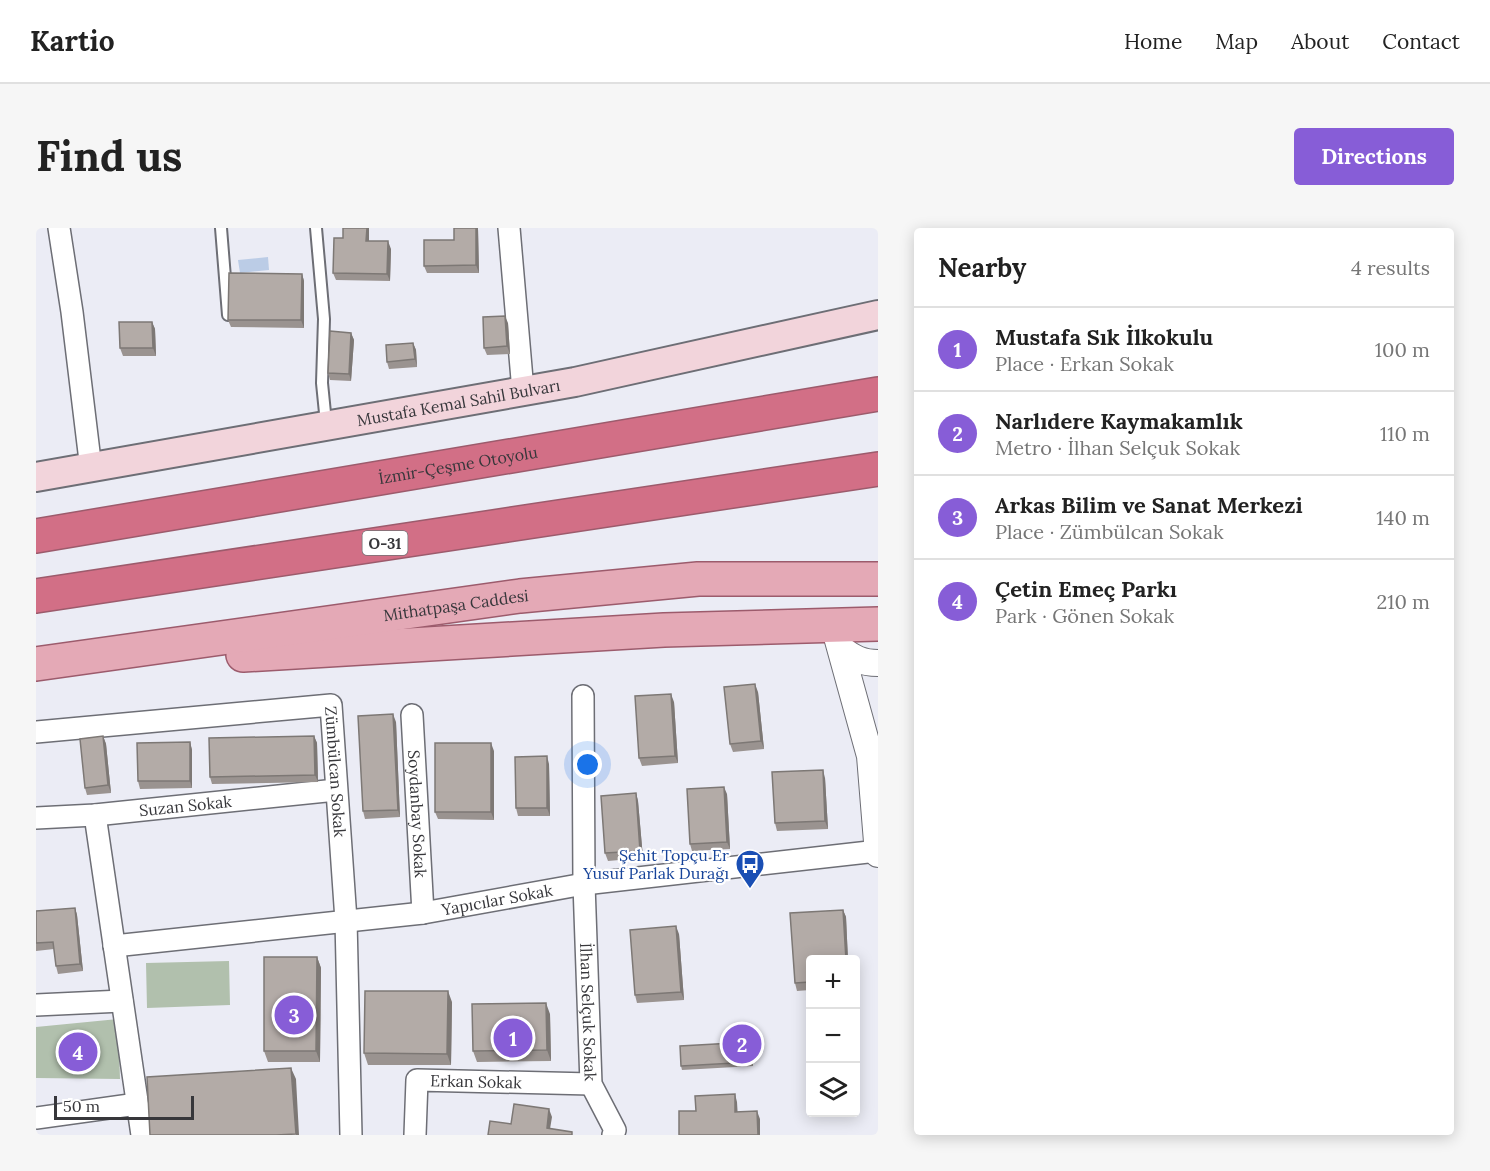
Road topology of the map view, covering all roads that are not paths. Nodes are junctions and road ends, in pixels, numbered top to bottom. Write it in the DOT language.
graph roads {
  1 [pos="59,228"];
  2 [pos="221,228"];
  3 [pos="316,228"];
  4 [pos="509,228"];
  5 [pos="228,315"];
  6 [pos="878,315"];
  7 [pos="523,392"];
  8 [pos="878,394"];
  9 [pos="326,427"];
  10 [pos="91,469"];
  11 [pos="878,470"];
  12 [pos="36,477"];
  13 [pos="36,536"];
  14 [pos="874,579"];
  15 [pos="36,596"];
  16 [pos="878,624"];
  17 [pos="838,637"];
  18 [pos="878,663"];
  19 [pos="36,664"];
  20 [pos="36,680"];
  21 [pos="583,696"];
  22 [pos="412,715"];
  23 [pos="36,732"];
  24 [pos="336,790"];
  25 [pos="95,815"];
  26 [pos="36,818"];
  27 [pos="878,852"];
  28 [pos="584,884"];
  29 [pos="423,913"];
  30 [pos="346,920"];
  31 [pos="114,946"];
  32 [pos="122,1000"];
  33 [pos="36,1005"];
  34 [pos="591,1084"];
  35 [pos="137,1104"];
  36 [pos="36,1118"];
  37 [pos="617,1133"];
  38 [pos="142,1135"];
  39 [pos="351,1135"];
  40 [pos="415,1135"];
  1 -- 10 [label="street"];
  2 -- 5 [label="lane"];
  3 -- 9 [label="lane"];
  4 -- 7 [label="street"];
  6 -- 7 [label="main road, Mustafa Kemal Sahil Bulvarı"];
  7 -- 9 [label="main road, Mustafa Kemal Sahil Bulvarı"];
  8 -- 13 [label="highway, İzmir-Çeşme Otoyolu"];
  9 -- 10 [label="main road, Mustafa Kemal Sahil Bulvarı"];
  10 -- 12 [label="main road, Mustafa Kemal Sahil Bulvarı"];
  11 -- 15 [label="highway, O-31"];
  14 -- 17 [label="main road"];
  14 -- 19 [label="main road, Mithatpaşa Caddesi"];
  16 -- 17 [label="main road, Mithatpaşa Caddesi"];
  17 -- 18 [label="street"];
  17 -- 20 [label="main road, Mithatpaşa Caddesi"];
  17 -- 27 [label="street"];
  21 -- 28 [label="street"];
  22 -- 29 [label="street, Soydanbay Sokak"];
  23 -- 24 [label="street, Zümbülcan Sokak"];
  24 -- 25 [label="street, Suzan Sokak"];
  24 -- 30 [label="street, Zümbülcan Sokak"];
  25 -- 26 [label="street, Suzan Sokak"];
  25 -- 31 [label="street"];
  27 -- 28 [label="street, Yapıcılar Sokak"];
  28 -- 29 [label="street, Yapıcılar Sokak"];
  28 -- 34 [label="street, İlhan Selçuk Sokak"];
  29 -- 30 [label="street, Yapıcılar Sokak"];
  30 -- 31 [label="street, Yapıcılar Sokak"];
  30 -- 39 [label="street, Zümbülcan Sokak"];
  31 -- 32 [label="street"];
  32 -- 33 [label="street"];
  32 -- 35 [label="street"];
  34 -- 37 [label="street, İlhan Selçuk Sokak"];
  34 -- 40 [label="street, Erkan Sokak"];
  35 -- 36 [label="street"];
  35 -- 38 [label="street"];
}
